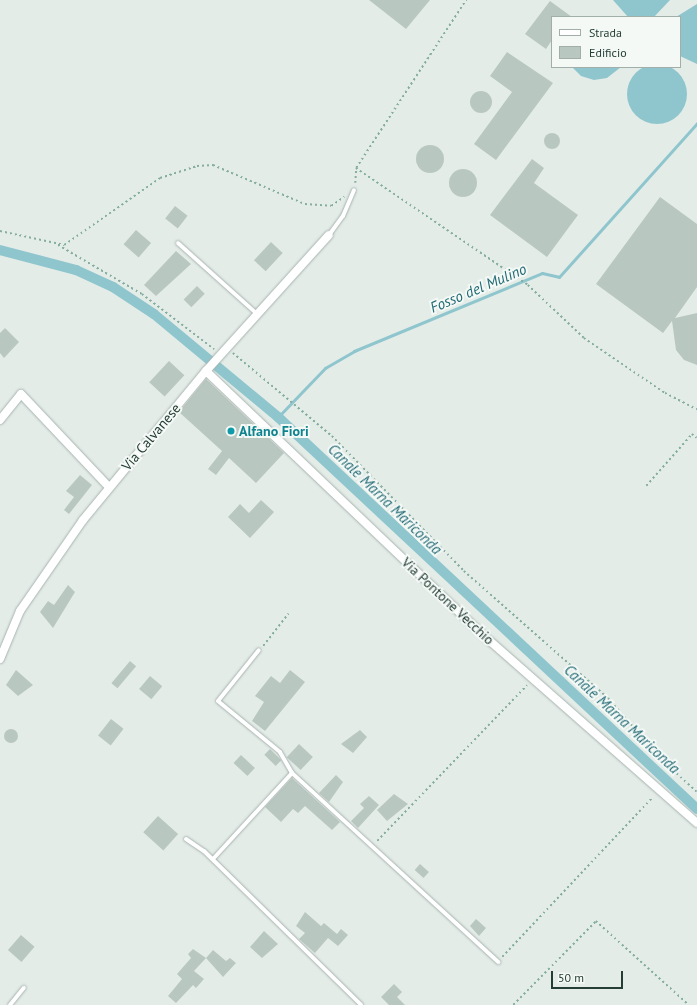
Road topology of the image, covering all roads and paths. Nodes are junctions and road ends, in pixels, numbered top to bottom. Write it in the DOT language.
graph roads {
  1 [pos="466,0"];
  2 [pos="356,168"];
  3 [pos="354,190"];
  4 [pos="0,231"];
  5 [pos="330,235"];
  6 [pos="178,243"];
  7 [pos="57,244"];
  8 [pos="259,316"];
  9 [pos="229,349"];
  10 [pos="221,357"];
  11 [pos="207,370"];
  12 [pos="697,409"];
  13 [pos="0,420"];
  14 [pos="697,438"];
  15 [pos="646,486"];
  16 [pos="109,487"];
  17 [pos="288,614"];
  18 [pos="259,650"];
  19 [pos="0,659"];
  20 [pos="534,678"];
  21 [pos="292,772"];
  22 [pos="660,790"];
  23 [pos="697,792"];
  24 [pos="697,823"];
  25 [pos="186,840"];
  26 [pos="373,845"];
  27 [pos="212,859"];
  28 [pos="498,962"];
  29 [pos="24,988"];
  30 [pos="10,1005"];
  31 [pos="361,1005"];
  32 [pos="513,1005"];
  33 [pos="689,1005"];
  1 -- 2 [label="path"];
  2 -- 3 [label="path"];
  2 -- 12 [label="path"];
  3 -- 5 [label="lane"];
  3 -- 7 [label="path"];
  4 -- 7 [label="path"];
  5 -- 8 [label="street, Via Calvanese"];
  6 -- 8 [label="lane"];
  7 -- 10 [label="path"];
  8 -- 9 [label="street, Via Calvanese"];
  9 -- 10 [label="street, Via Calvanese"];
  9 -- 23 [label="path"];
  10 -- 11 [label="street, Via Calvanese"];
  11 -- 16 [label="street, Via Calvanese"];
  11 -- 20 [label="street, Via Pontone Vecchio"];
  13 -- 16 [label="street"];
  14 -- 15 [label="path"];
  16 -- 19 [label="street, Via Calvanese"];
  17 -- 18 [label="path"];
  18 -- 21 [label="lane"];
  20 -- 22 [label="street, Via Pontone Vecchio"];
  20 -- 26 [label="path"];
  21 -- 26 [label="lane"];
  21 -- 27 [label="lane"];
  22 -- 24 [label="street, Via Pontone Vecchio"];
  22 -- 28 [label="path"];
  25 -- 27 [label="lane"];
  26 -- 28 [label="lane"];
  27 -- 31 [label="lane"];
  29 -- 30 [label="lane"];
  32 -- 33 [label="path"];
}
